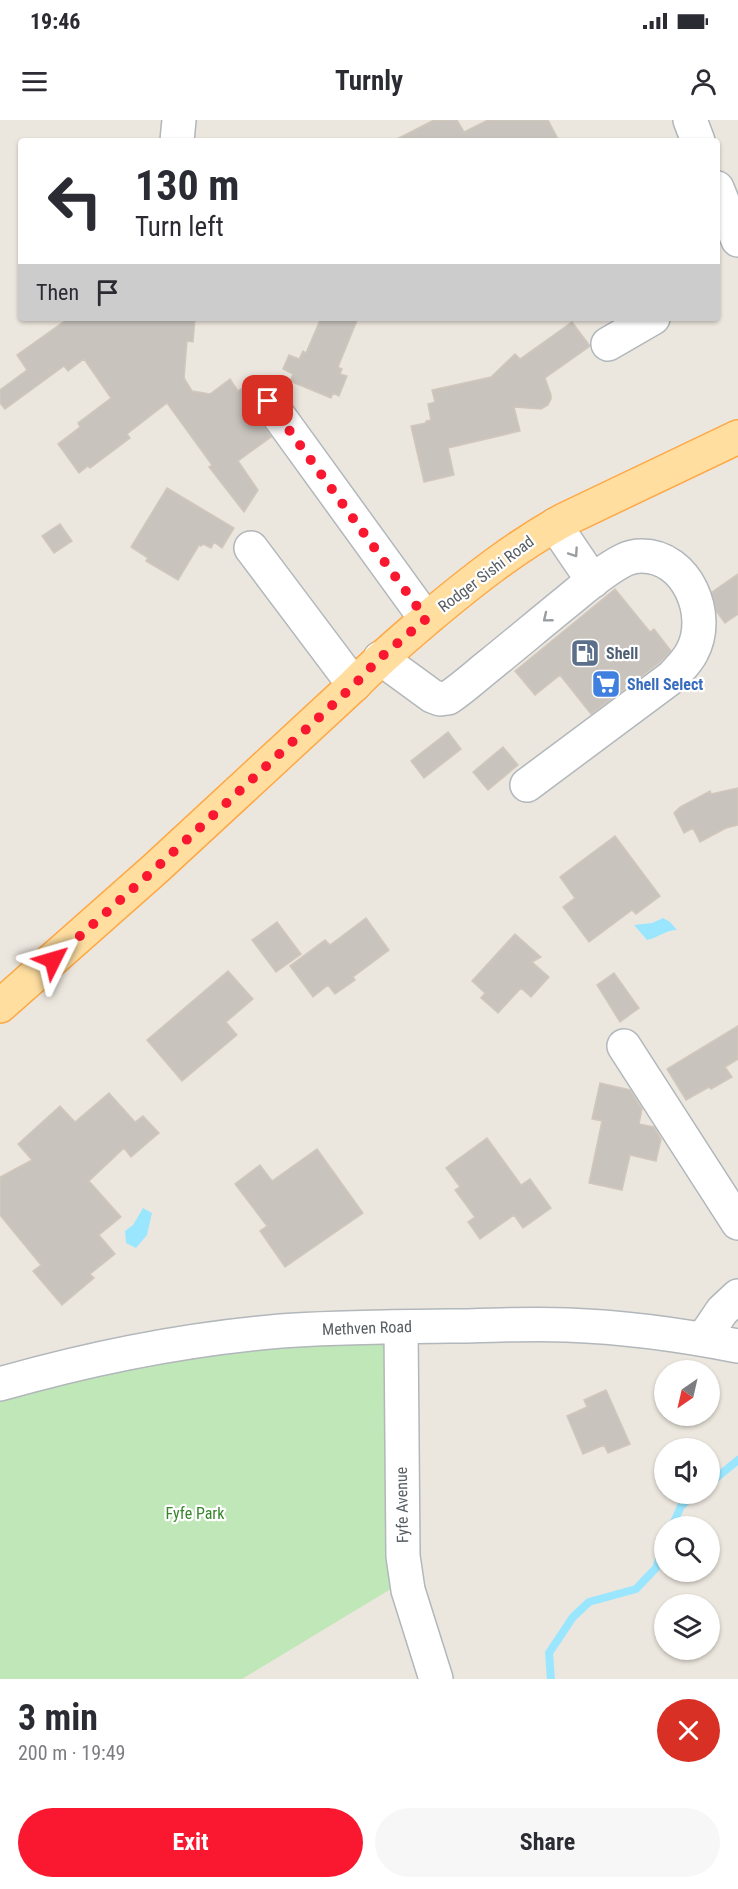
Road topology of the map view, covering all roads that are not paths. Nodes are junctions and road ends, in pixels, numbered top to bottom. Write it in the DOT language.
graph roads {
  1 [pos="179,120"];
  2 [pos="690,120"];
  3 [pos="177,138"];
  4 [pos="697,138"];
  5 [pos="720,199"];
  6 [pos="728,228"];
  7 [pos="648,321"];
  8 [pos="608,344"];
  9 [pos="268,401"];
  10 [pos="738,437"];
  11 [pos="555,525"];
  12 [pos="251,548"];
  13 [pos="593,581"];
  14 [pos="426,619"];
  15 [pos="380,658"];
  16 [pos="354,685"];
  17 [pos="527,785"];
  18 [pos="1,1004"];
  19 [pos="624,1046"];
  20 [pos="738,1223"];
  21 [pos="738,1296"];
  22 [pos="401,1327"];
  23 [pos="703,1339"];
  24 [pos="738,1346"];
  25 [pos="0,1384"];
  26 [pos="436,1679"];
  1 -- 3 [label="street"];
  2 -- 4 [label="street"];
  5 -- 6 [label="street"];
  7 -- 8 [label="street"];
  9 -- 14 [label="street"];
  10 -- 11 [label="main road, Rodger Sishi Road"];
  11 -- 13 [label="street, one-way"];
  11 -- 14 [label="main road, Rodger Sishi Road"];
  12 -- 16 [label="street"];
  13 -- 15 [label="street, one-way"];
  13 -- 17 [label="street"];
  14 -- 15 [label="main road, Rodger Sishi Road"];
  15 -- 16 [label="main road, Rodger Sishi Road"];
  16 -- 18 [label="main road, Rodger Sishi Road"];
  19 -- 20 [label="street"];
  21 -- 23 [label="street"];
  22 -- 23 [label="street, Methven Road"];
  22 -- 25 [label="street, Methven Road"];
  22 -- 26 [label="street, Fyfe Avenue"];
  23 -- 24 [label="street, Methven Road"];
}
